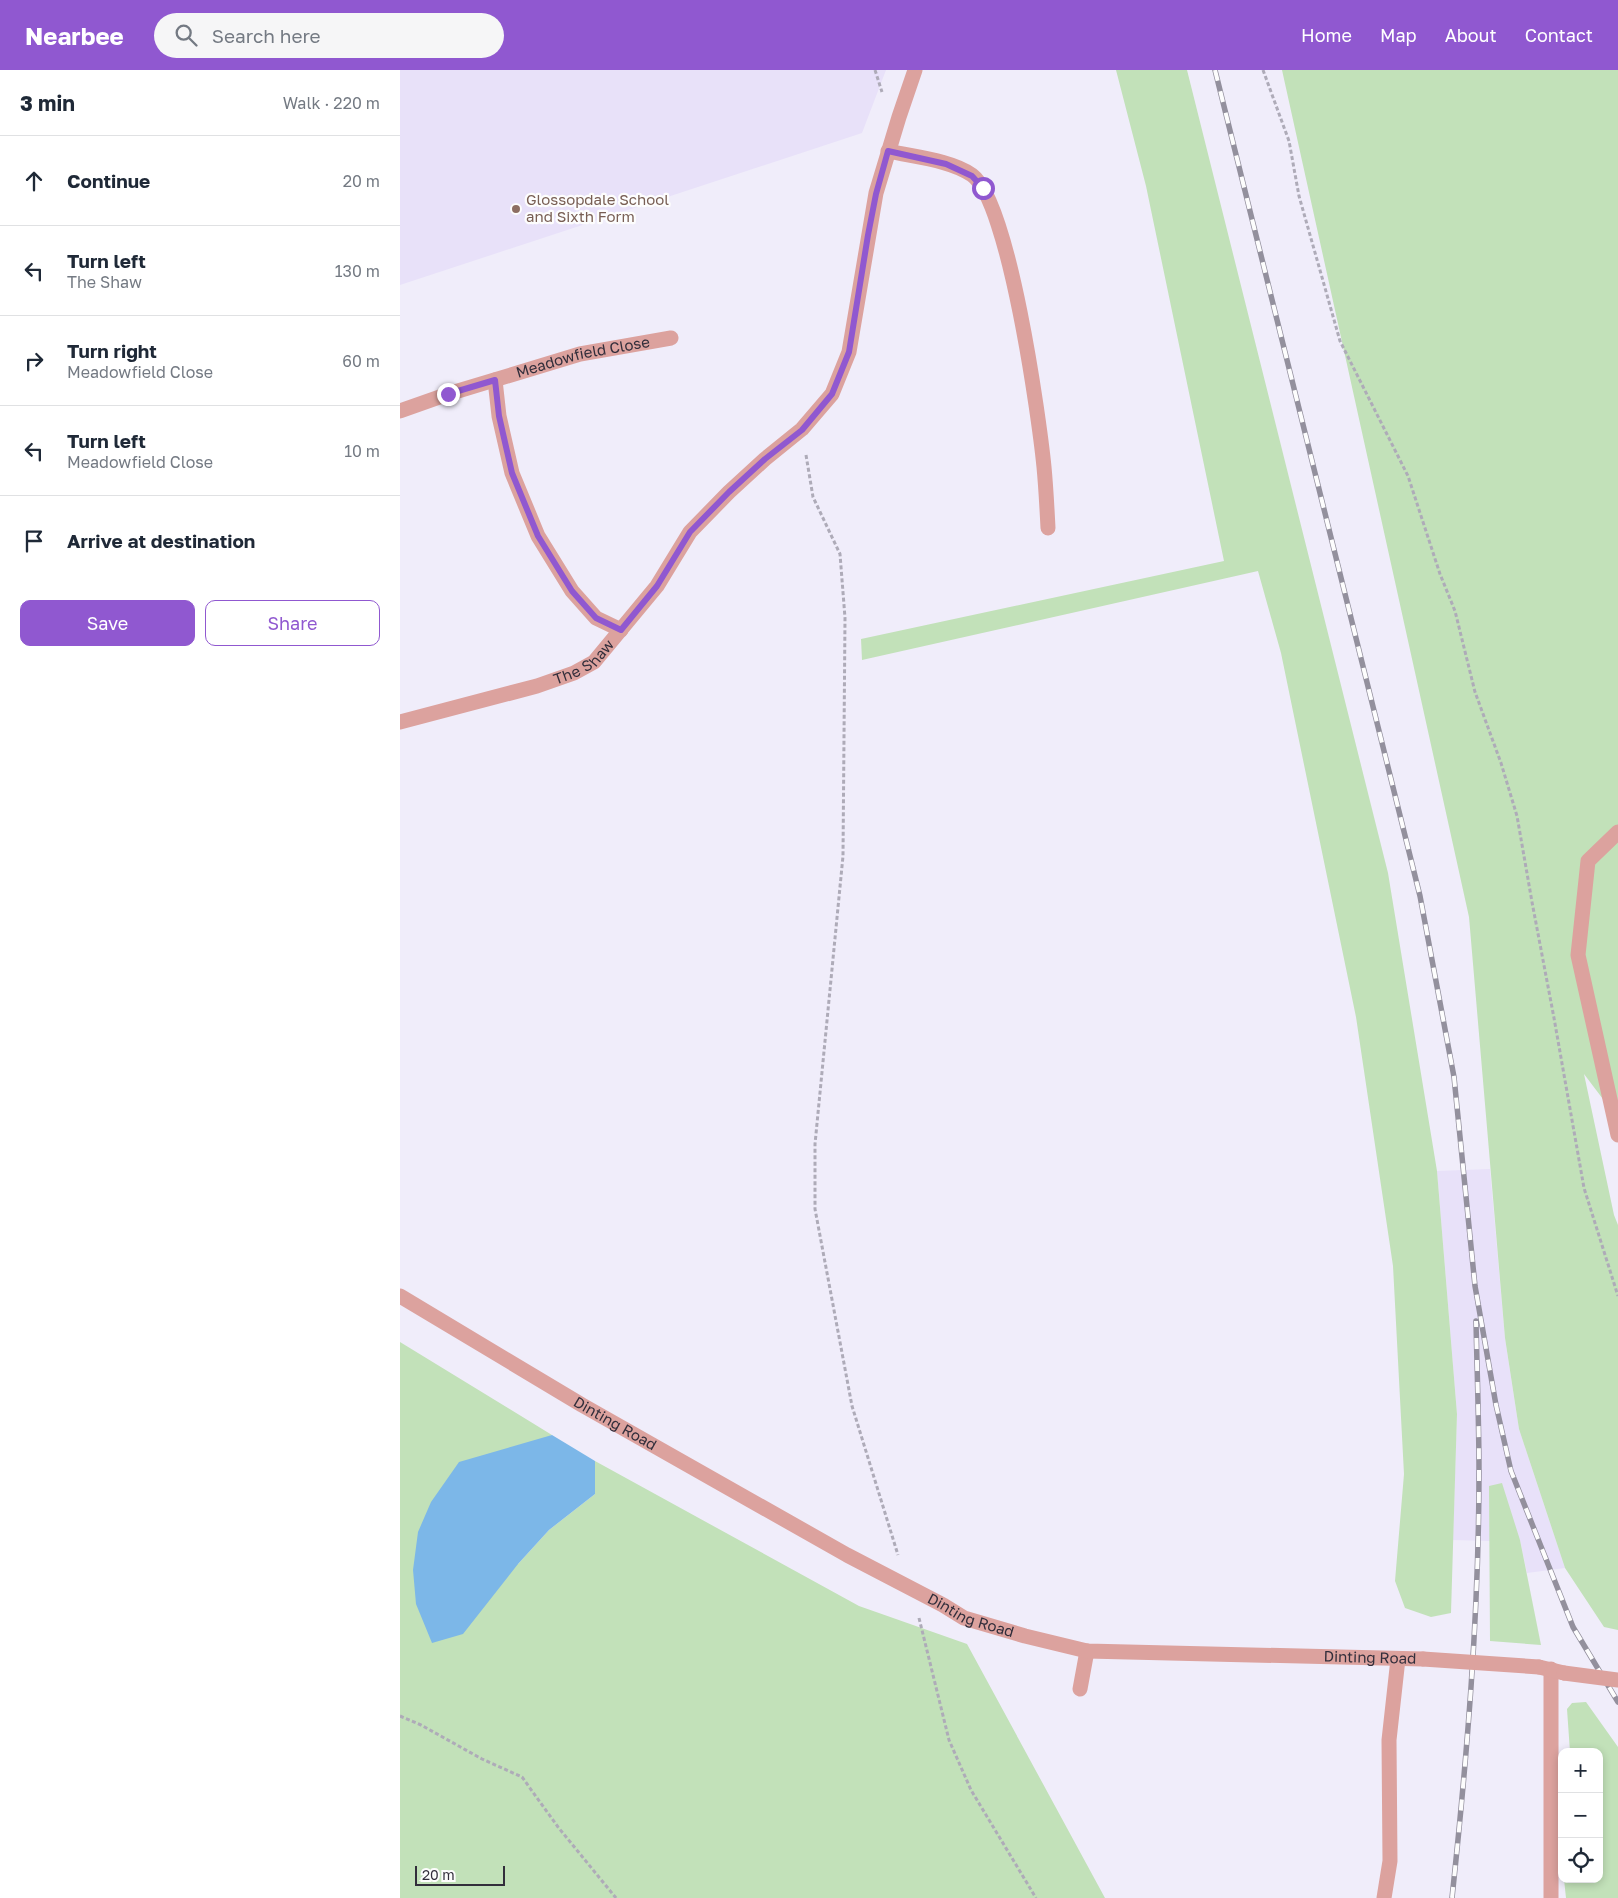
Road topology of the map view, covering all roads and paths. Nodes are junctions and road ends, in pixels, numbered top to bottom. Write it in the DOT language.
graph roads {
  1 [pos="916,70"];
  2 [pos="1263,70"];
  3 [pos="888,151"];
  4 [pos="671,338"];
  5 [pos="495,380"];
  6 [pos="400,412"];
  7 [pos="802,430"];
  8 [pos="1048,528"];
  9 [pos="621,630"];
  10 [pos="400,722"];
  11 [pos="1618,832"];
  12 [pos="1618,1135"];
  13 [pos="400,1296"];
  14 [pos="1618,1296"];
  15 [pos="909,1588"];
  16 [pos="1087,1651"];
  17 [pos="1398,1659"];
  18 [pos="1551,1670"];
  19 [pos="1618,1680"];
  20 [pos="1080,1690"];
  21 [pos="400,1716"];
  22 [pos="616,1898"];
  23 [pos="1036,1898"];
  24 [pos="1384,1898"];
  25 [pos="1550,1898"];
  1 -- 3 [label="street, The Shaw"];
  2 -- 14 [label="path"];
  3 -- 7 [label="street, The Shaw"];
  3 -- 8 [label="street"];
  4 -- 5 [label="street, Meadowfield Close"];
  5 -- 6 [label="street, Meadowfield Close"];
  5 -- 9 [label="street, Meadowfield Close"];
  7 -- 9 [label="street, The Shaw"];
  7 -- 15 [label="path"];
  9 -- 10 [label="street, The Shaw"];
  11 -- 12 [label="street"];
  13 -- 15 [label="street, Dinting Road"];
  15 -- 16 [label="street, Dinting Road"];
  15 -- 23 [label="path"];
  16 -- 17 [label="street, Dinting Road"];
  16 -- 20 [label="street"];
  17 -- 18 [label="street, Dinting Road, bridge"];
  17 -- 24 [label="street"];
  18 -- 19 [label="street, Dinting Road, bridge"];
  18 -- 25 [label="street"];
  21 -- 22 [label="path"];
}
